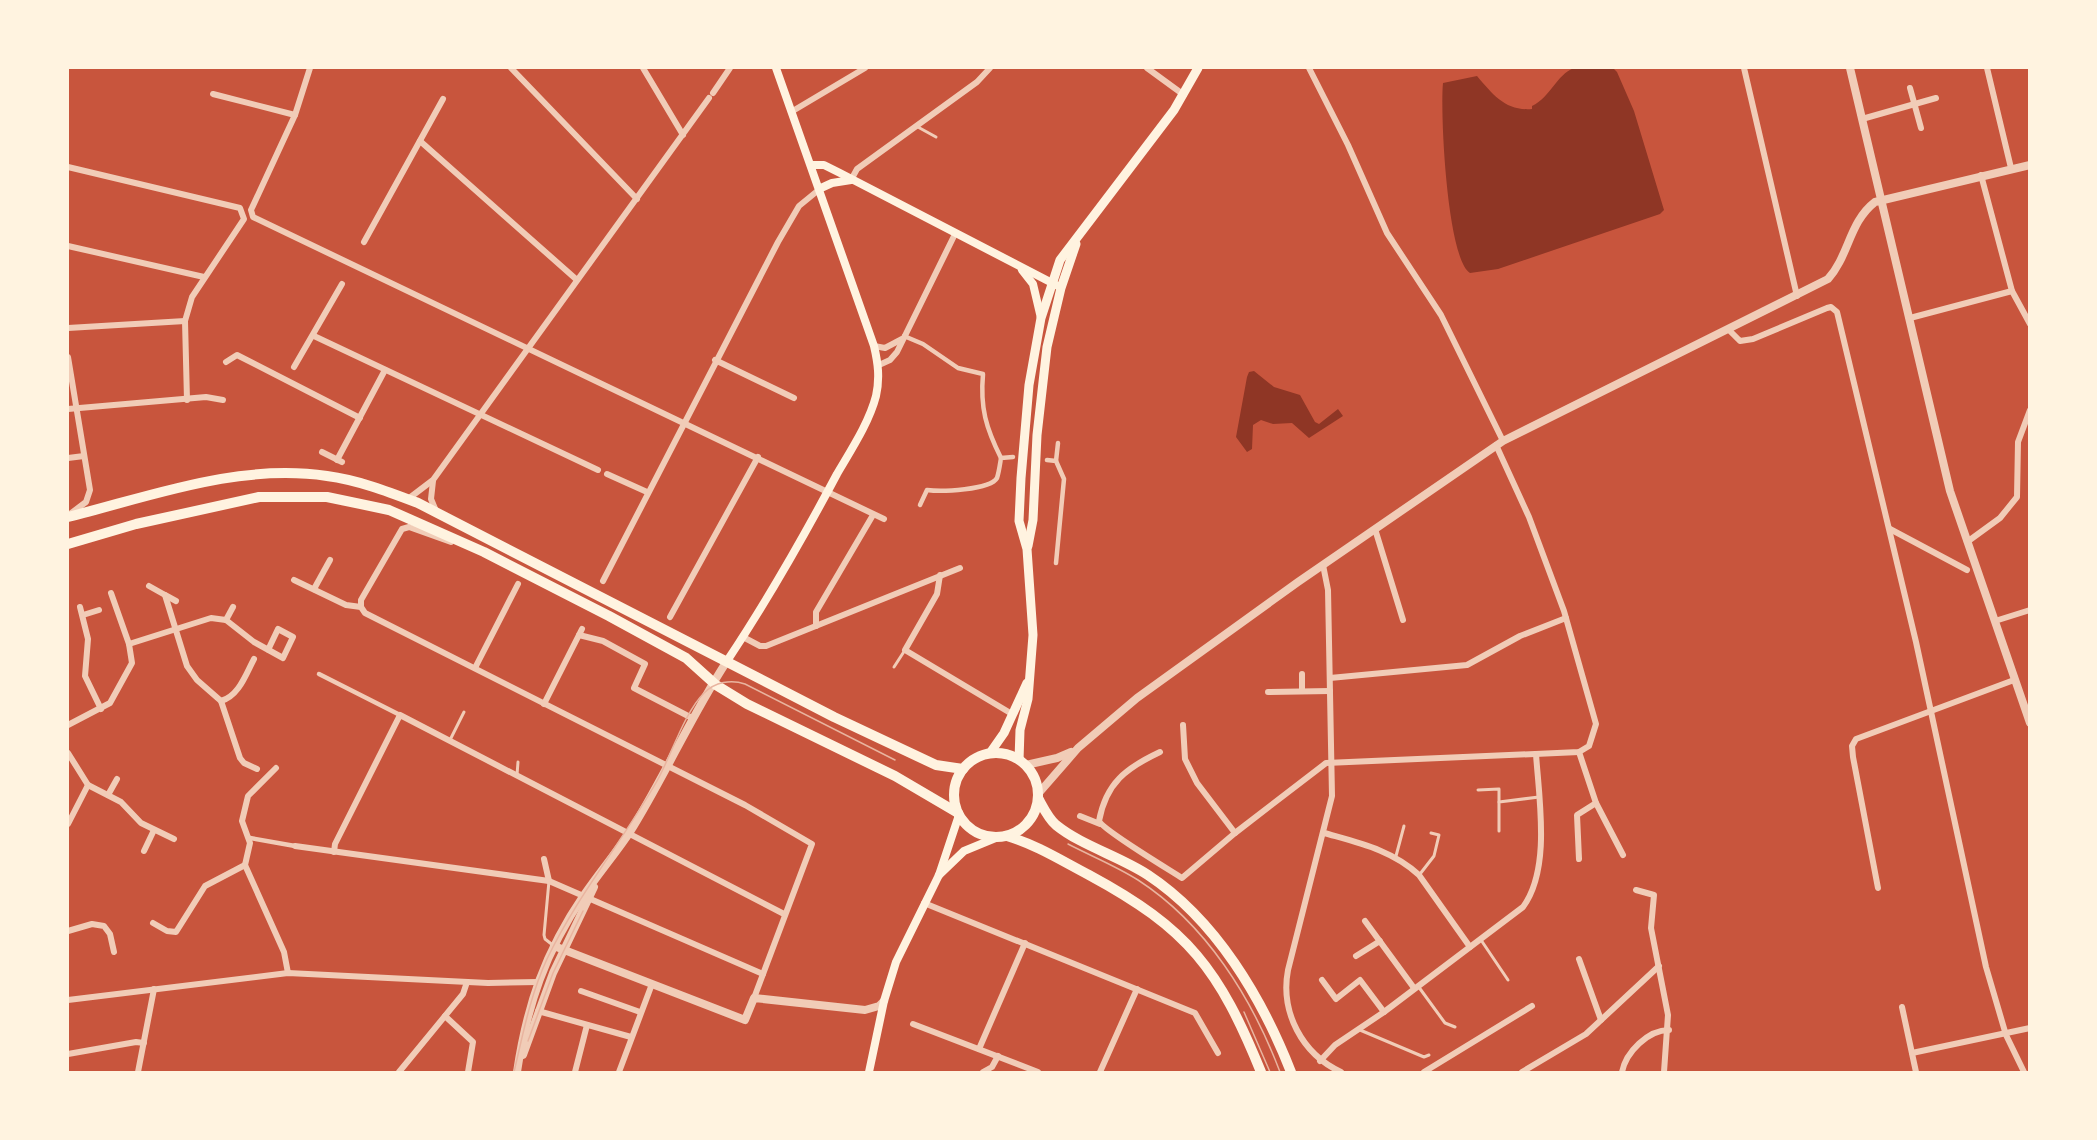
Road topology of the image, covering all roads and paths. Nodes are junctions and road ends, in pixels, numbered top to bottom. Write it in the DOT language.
graph roads {
  1 [pos="310,68"];
  2 [pos="511,68"];
  3 [pos="643,68"];
  4 [pos="730,68"];
  5 [pos="776,68"];
  6 [pos="866,68"];
  7 [pos="990,68"];
  8 [pos="1148,68"];
  9 [pos="1198,68"];
  10 [pos="1309,68"];
  11 [pos="1744,68"];
  12 [pos="1850,68"];
  13 [pos="1987,68"];
  14 [pos="1910,87"];
  15 [pos="213,94"];
  16 [pos="1184,95"];
  17 [pos="1936,98"];
  18 [pos="443,99"];
  19 [pos="1914,105"];
  20 [pos="791,112"];
  21 [pos="295,116"];
  22 [pos="1862,119"];
  23 [pos="916,126"];
  24 [pos="1921,128"];
  25 [pos="683,135"];
  26 [pos="936,137"];
  27 [pos="420,141"];
  28 [pos="812,165"];
  29 [pos="2030,165"];
  30 [pos="68,167"];
  31 [pos="2011,168"];
  32 [pos="1981,175"];
  33 [pos="851,180"];
  34 [pos="821,188"];
  35 [pos="637,199"];
  36 [pos="1882,199"];
  37 [pos="247,214"];
  38 [pos="955,234"];
  39 [pos="364,242"];
  40 [pos="1076,242"];
  41 [pos="68,246"];
  42 [pos="1018,266"];
  43 [pos="204,277"];
  44 [pos="577,280"];
  45 [pos="1051,283"];
  46 [pos="342,284"];
  47 [pos="1061,288"];
  48 [pos="2012,291"];
  49 [pos="1797,296"];
  50 [pos="1041,318"];
  51 [pos="1910,318"];
  52 [pos="185,321"];
  53 [pos="2030,324"];
  54 [pos="68,328"];
  55 [pos="1728,328"];
  56 [pos="314,336"];
  57 [pos="904,336"];
  58 [pos="874,346"];
  59 [pos="529,347"];
  60 [pos="68,357"];
  61 [pos="715,360"];
  62 [pos="226,362"];
  63 [pos="879,365"];
  64 [pos="294,367"];
  65 [pos="385,370"];
  66 [pos="989,380"];
  67 [pos="982,383"];
  68 [pos="795,398"];
  69 [pos="187,400"];
  70 [pos="223,400"];
  71 [pos="76,408"];
  72 [pos="68,409"];
  73 [pos="2030,410"];
  74 [pos="479,414"];
  75 [pos="360,418"];
  76 [pos="683,422"];
  77 [pos="1058,443"];
  78 [pos="1496,446"];
  79 [pos="322,452"];
  80 [pos="84,456"];
  81 [pos="758,457"];
  82 [pos="1014,457"];
  83 [pos="68,458"];
  84 [pos="1001,458"];
  85 [pos="1047,460"];
  86 [pos="1056,461"];
  87 [pos="598,470"];
  88 [pos="607,474"];
  89 [pos="433,480"];
  90 [pos="829,490"];
  91 [pos="647,492"];
  92 [pos="408,499"];
  93 [pos="920,505"];
  94 [pos="436,512"];
  95 [pos="873,515"];
  96 [pos="68,517"];
  97 [pos="884,519"];
  98 [pos="1376,529"];
  99 [pos="1890,529"];
  100 [pos="1967,542"];
  101 [pos="68,544"];
  102 [pos="471,546"];
  103 [pos="1027,549"];
  104 [pos="330,560"];
  105 [pos="1056,563"];
  106 [pos="1323,565"];
  107 [pos="960,568"];
  108 [pos="1967,570"];
  109 [pos="940,575"];
  110 [pos="294,579"];
  111 [pos="603,581"];
  112 [pos="518,584"];
  113 [pos="149,586"];
  114 [pos="314,589"];
  115 [pos="111,593"];
  116 [pos="165,595"];
  117 [pos="176,601"];
  118 [pos="80,607"];
  119 [pos="233,607"];
  120 [pos="361,607"];
  121 [pos="99,610"];
  122 [pos="2030,610"];
  123 [pos="83,615"];
  124 [pos="670,617"];
  125 [pos="1566,618"];
  126 [pos="226,620"];
  127 [pos="1403,620"];
  128 [pos="1995,621"];
  129 [pos="816,626"];
  130 [pos="175,630"];
  131 [pos="743,637"];
  132 [pos="129,644"];
  133 [pos="268,650"];
  134 [pos="905,650"];
  135 [pos="254,659"];
  136 [pos="727,661"];
  137 [pos="894,667"];
  138 [pos="475,668"];
  139 [pos="319,674"];
  140 [pos="1302,674"];
  141 [pos="1330,678"];
  142 [pos="2014,680"];
  143 [pos="1028,681"];
  144 [pos="713,682"];
  145 [pos="1302,691"];
  146 [pos="1330,691"];
  147 [pos="1268,692"];
  148 [pos="221,701"];
  149 [pos="544,704"];
  150 [pos="2026,705"];
  151 [pos="101,709"];
  152 [pos="1931,711"];
  153 [pos="464,712"];
  154 [pos="1012,714"];
  155 [pos="400,715"];
  156 [pos="692,718"];
  157 [pos="2030,723"];
  158 [pos="68,725"];
  159 [pos="1183,725"];
  160 [pos="450,740"];
  161 [pos="1078,748"];
  162 [pos="1160,752"];
  163 [pos="1579,752"];
  164 [pos="68,753"];
  165 [pos="990,753"];
  166 [pos="1536,754"];
  167 [pos="518,762"];
  168 [pos="1023,762"];
  169 [pos="1331,762"];
  170 [pos="668,766"];
  171 [pos="276,768"];
  172 [pos="257,769"];
  173 [pos="963,769"];
  174 [pos="517,775"];
  175 [pos="117,779"];
  176 [pos="88,785"];
  177 [pos="1478,790"];
  178 [pos="108,795"];
  179 [pos="1038,796"];
  180 [pos="1539,797"];
  181 [pos="1499,802"];
  182 [pos="1596,802"];
  183 [pos="958,814"];
  184 [pos="1080,816"];
  185 [pos="68,824"];
  186 [pos="1100,824"];
  187 [pos="1404,826"];
  188 [pos="154,830"];
  189 [pos="1499,831"];
  190 [pos="629,833"];
  191 [pos="1234,833"];
  192 [pos="1324,833"];
  193 [pos="1431,833"];
  194 [pos="1003,837"];
  195 [pos="250,838"];
  196 [pos="174,839"];
  197 [pos="295,846"];
  198 [pos="144,851"];
  199 [pos="334,852"];
  200 [pos="1623,855"];
  201 [pos="1396,856"];
  202 [pos="544,859"];
  203 [pos="1579,859"];
  204 [pos="245,865"];
  205 [pos="939,875"];
  206 [pos="1419,876"];
  207 [pos="549,881"];
  208 [pos="1878,888"];
  209 [pos="1636,890"];
  210 [pos="587,896"];
  211 [pos="924,903"];
  212 [pos="784,914"];
  213 [pos="1365,921"];
  214 [pos="153,923"];
  215 [pos="68,931"];
  216 [pos="1480,939"];
  217 [pos="1380,940"];
  218 [pos="1025,943"];
  219 [pos="554,946"];
  220 [pos="1470,947"];
  221 [pos="564,950"];
  222 [pos="114,952"];
  223 [pos="1356,956"];
  224 [pos="1579,959"];
  225 [pos="1659,966"];
  226 [pos="288,973"];
  227 [pos="763,974"];
  228 [pos="1322,980"];
  229 [pos="1508,980"];
  230 [pos="467,982"];
  231 [pos="538,982"];
  232 [pos="652,984"];
  233 [pos="1416,986"];
  234 [pos="154,989"];
  235 [pos="1137,989"];
  236 [pos="581,991"];
  237 [pos="754,998"];
  238 [pos="68,1000"];
  239 [pos="884,1000"];
  240 [pos="1532,1006"];
  241 [pos="1902,1007"];
  242 [pos="538,1011"];
  243 [pos="640,1012"];
  244 [pos="1384,1012"];
  245 [pos="445,1016"];
  246 [pos="1601,1020"];
  247 [pos="914,1024"];
  248 [pos="587,1025"];
  249 [pos="1455,1027"];
  250 [pos="2030,1029"];
  251 [pos="1358,1030"];
  252 [pos="1669,1030"];
  253 [pos="2006,1035"];
  254 [pos="630,1037"];
  255 [pos="144,1043"];
  256 [pos="979,1049"];
  257 [pos="1218,1053"];
  258 [pos="1912,1053"];
  259 [pos="68,1054"];
  260 [pos="1429,1055"];
  261 [pos="998,1056"];
  262 [pos="1320,1061"];
  263 [pos="138,1072"];
  264 [pos="399,1072"];
  265 [pos="468,1072"];
  266 [pos="517,1072"];
  267 [pos="575,1072"];
  268 [pos="619,1072"];
  269 [pos="870,1072"];
  270 [pos="983,1072"];
  271 [pos="1038,1072"];
  272 [pos="1100,1072"];
  273 [pos="1261,1072"];
  274 [pos="1291,1072"];
  275 [pos="1341,1072"];
  276 [pos="1424,1072"];
  277 [pos="1522,1072"];
  278 [pos="1622,1072"];
  279 [pos="1664,1072"];
  280 [pos="1916,1072"];
  281 [pos="2024,1072"];
  1 -- 21 [label="street"];
  2 -- 35 [label="street"];
  3 -- 25 [label="street"];
  4 -- 25 [label="street"];
  5 -- 20 [label="main road"];
  6 -- 20 [label="street"];
  7 -- 23 [label="street"];
  8 -- 16 [label="street"];
  9 -- 16 [label="main road"];
  10 -- 78 [label="street"];
  11 -- 49 [label="street"];
  12 -- 22 [label="street"];
  13 -- 31 [label="street"];
  14 -- 19 [label="street"];
  15 -- 21 [label="street"];
  16 -- 40 [label="main road"];
  17 -- 19 [label="street"];
  18 -- 27 [label="street"];
  19 -- 22 [label="street"];
  19 -- 24 [label="street"];
  20 -- 28 [label="main road"];
  21 -- 37 [label="street"];
  22 -- 36 [label="street"];
  23 -- 26 [label="lane"];
  23 -- 33 [label="street"];
  25 -- 35 [label="street"];
  27 -- 39 [label="street"];
  27 -- 44 [label="street"];
  28 -- 33 [label="main road"];
  28 -- 34 [label="main road"];
  29 -- 31 [label="street"];
  30 -- 37 [label="street"];
  31 -- 32 [label="street"];
  32 -- 36 [label="street"];
  32 -- 48 [label="street"];
  33 -- 34 [label="main road"];
  33 -- 38 [label="main road"];
  34 -- 58 [label="main road"];
  34 -- 61 [label="street"];
  35 -- 44 [label="street"];
  36 -- 49 [label="street"];
  36 -- 51 [label="street"];
  37 -- 43 [label="street"];
  37 -- 59 [label="street"];
  38 -- 42 [label="main road"];
  38 -- 57 [label="street"];
  40 -- 45 [label="main road"];
  40 -- 47 [label="main road"];
  41 -- 43 [label="street"];
  42 -- 45 [label="main road"];
  42 -- 50 [label="main road"];
  43 -- 52 [label="street"];
  44 -- 59 [label="street"];
  45 -- 47 [label="main road"];
  45 -- 50 [label="main road"];
  46 -- 56 [label="street"];
  47 -- 103 [label="main road"];
  48 -- 51 [label="street"];
  48 -- 53 [label="street"];
  49 -- 55 [label="street"];
  50 -- 103 [label="main road"];
  51 -- 100 [label="street"];
  52 -- 54 [label="street"];
  52 -- 69 [label="street"];
  55 -- 78 [label="street"];
  55 -- 99 [label="street"];
  56 -- 64 [label="street"];
  56 -- 65 [label="street"];
  57 -- 58 [label="street"];
  57 -- 63 [label="street"];
  57 -- 67 [label="street"];
  58 -- 63 [label="main road"];
  59 -- 74 [label="street"];
  59 -- 76 [label="street"];
  60 -- 71 [label="street"];
  61 -- 68 [label="street"];
  61 -- 76 [label="street"];
  62 -- 75 [label="street"];
  63 -- 90 [label="main road"];
  65 -- 74 [label="street"];
  65 -- 75 [label="street"];
  66 -- 67 [label="street"];
  67 -- 84 [label="street"];
  69 -- 70 [label="street"];
  69 -- 71 [label="street"];
  71 -- 72 [label="street"];
  71 -- 80 [label="street"];
  73 -- 100 [label="street"];
  74 -- 87 [label="street"];
  74 -- 89 [label="street"];
  75 -- 79 [label="street"];
  76 -- 81 [label="street"];
  76 -- 91 [label="street"];
  77 -- 86 [label="street"];
  78 -- 98 [label="street"];
  78 -- 125 [label="street"];
  80 -- 83 [label="street"];
  80 -- 96 [label="street"];
  81 -- 90 [label="street"];
  81 -- 124 [label="street"];
  82 -- 84 [label="street"];
  84 -- 93 [label="street"];
  85 -- 86 [label="street"];
  86 -- 105 [label="street"];
  88 -- 91 [label="street"];
  89 -- 92 [label="street"];
  89 -- 94 [label="street"];
  90 -- 95 [label="street"];
  90 -- 131 [label="main road"];
  91 -- 111 [label="street"];
  92 -- 94 [label="highway"];
  92 -- 96 [label="highway"];
  94 -- 136 [label="highway"];
  95 -- 97 [label="street"];
  95 -- 129 [label="street"];
  98 -- 106 [label="street"];
  98 -- 127 [label="street"];
  99 -- 108 [label="street"];
  99 -- 152 [label="street"];
  100 -- 128 [label="street"];
  101 -- 102 [label="highway"];
  102 -- 120 [label="street"];
  102 -- 144 [label="highway"];
  103 -- 143 [label="main road"];
  104 -- 114 [label="street"];
  106 -- 141 [label="street"];
  106 -- 161 [label="street"];
  107 -- 109 [label="street"];
  109 -- 129 [label="street"];
  109 -- 134 [label="street"];
  110 -- 114 [label="street"];
  112 -- 138 [label="street"];
  113 -- 116 [label="street"];
  114 -- 120 [label="street"];
  115 -- 132 [label="street"];
  116 -- 117 [label="street"];
  116 -- 130 [label="street"];
  118 -- 123 [label="street"];
  119 -- 126 [label="street"];
  120 -- 138 [label="street"];
  121 -- 123 [label="street"];
  122 -- 128 [label="street"];
  123 -- 151 [label="street"];
  125 -- 141 [label="street"];
  125 -- 163 [label="street"];
  126 -- 130 [label="street"];
  126 -- 133 [label="street"];
  128 -- 142 [label="street"];
  129 -- 131 [label="street"];
  130 -- 132 [label="street"];
  130 -- 148 [label="street"];
  131 -- 136 [label="main road"];
  132 -- 151 [label="street"];
  133 -- 133 [label="street"];
  134 -- 137 [label="lane"];
  134 -- 154 [label="street"];
  135 -- 148 [label="street"];
  136 -- 144 [label="street"];
  136 -- 173 [label="highway"];
  138 -- 149 [label="street"];
  139 -- 155 [label="street"];
  140 -- 145 [label="street"];
  141 -- 146 [label="street"];
  142 -- 150 [label="street"];
  142 -- 152 [label="street"];
  143 -- 154 [label="main road"];
  143 -- 168 [label="main road"];
  144 -- 156 [label="street"];
  144 -- 183 [label="highway"];
  145 -- 146 [label="street"];
  145 -- 147 [label="street"];
  146 -- 169 [label="street"];
  148 -- 172 [label="street"];
  149 -- 156 [label="street"];
  149 -- 170 [label="street"];
  150 -- 157 [label="street"];
  151 -- 158 [label="street"];
  152 -- 208 [label="street"];
  152 -- 253 [label="street"];
  153 -- 160 [label="lane"];
  154 -- 165 [label="main road"];
  155 -- 160 [label="street"];
  155 -- 199 [label="street"];
  156 -- 170 [label="street"];
  159 -- 191 [label="street"];
  160 -- 174 [label="street"];
  161 -- 168 [label="street"];
  161 -- 179 [label="street"];
  162 -- 186 [label="street"];
  163 -- 166 [label="street"];
  163 -- 182 [label="street"];
  164 -- 176 [label="street"];
  165 -- 168 [label="highway"];
  165 -- 173 [label="highway"];
  166 -- 169 [label="street"];
  166 -- 180 [label="street"];
  167 -- 174 [label="lane"];
  168 -- 179 [label="highway"];
  169 -- 191 [label="street"];
  169 -- 192 [label="street"];
  170 -- 190 [label="street"];
  170 -- 212 [label="street"];
  171 -- 195 [label="street"];
  173 -- 183 [label="highway"];
  174 -- 190 [label="street"];
  175 -- 178 [label="street"];
  176 -- 178 [label="street"];
  176 -- 185 [label="street"];
  177 -- 181 [label="lane"];
  178 -- 188 [label="street"];
  179 -- 194 [label="highway"];
  179 -- 274 [label="highway"];
  180 -- 181 [label="lane"];
  180 -- 216 [label="street"];
  181 -- 189 [label="lane"];
  182 -- 200 [label="street"];
  182 -- 203 [label="street"];
  183 -- 194 [label="highway"];
  183 -- 205 [label="main road"];
  184 -- 186 [label="street"];
  186 -- 191 [label="street"];
  187 -- 201 [label="lane"];
  188 -- 196 [label="street"];
  188 -- 198 [label="street"];
  190 -- 210 [label="street"];
  190 -- 212 [label="street"];
  192 -- 201 [label="street"];
  192 -- 262 [label="street"];
  193 -- 206 [label="lane"];
  194 -- 205 [label="main road"];
  194 -- 273 [label="highway"];
  195 -- 197 [label="street"];
  195 -- 204 [label="street"];
  197 -- 199 [label="street"];
  199 -- 207 [label="street"];
  201 -- 206 [label="street"];
  202 -- 207 [label="street"];
  204 -- 214 [label="street"];
  204 -- 226 [label="street"];
  205 -- 211 [label="main road"];
  206 -- 220 [label="street"];
  207 -- 210 [label="street"];
  207 -- 219 [label="lane"];
  209 -- 225 [label="street"];
  210 -- 219 [label="street"];
  210 -- 221 [label="street"];
  210 -- 227 [label="street"];
  211 -- 218 [label="street"];
  211 -- 239 [label="main road"];
  212 -- 227 [label="street"];
  213 -- 217 [label="street"];
  215 -- 222 [label="street"];
  216 -- 220 [label="street"];
  216 -- 229 [label="lane"];
  217 -- 223 [label="street"];
  217 -- 233 [label="street"];
  218 -- 235 [label="street"];
  218 -- 256 [label="street"];
  219 -- 221 [label="street"];
  219 -- 231 [label="street"];
  220 -- 233 [label="street"];
  221 -- 232 [label="street"];
  221 -- 242 [label="street"];
  224 -- 246 [label="street"];
  225 -- 246 [label="street"];
  225 -- 252 [label="street"];
  226 -- 230 [label="street"];
  226 -- 234 [label="street"];
  227 -- 237 [label="street"];
  228 -- 244 [label="street"];
  230 -- 231 [label="street"];
  230 -- 245 [label="street"];
  231 -- 266 [label="street"];
  232 -- 237 [label="street"];
  232 -- 243 [label="street"];
  233 -- 244 [label="street"];
  233 -- 249 [label="lane"];
  234 -- 238 [label="street"];
  234 -- 255 [label="street"];
  235 -- 257 [label="street"];
  235 -- 272 [label="street"];
  236 -- 243 [label="street"];
  237 -- 239 [label="street"];
  239 -- 269 [label="main road"];
  240 -- 276 [label="street"];
  241 -- 258 [label="street"];
  242 -- 248 [label="street"];
  242 -- 266 [label="street"];
  243 -- 254 [label="street"];
  244 -- 251 [label="street"];
  245 -- 264 [label="street"];
  245 -- 265 [label="street"];
  246 -- 277 [label="street"];
  247 -- 256 [label="street"];
  248 -- 254 [label="street"];
  248 -- 267 [label="street"];
  250 -- 253 [label="street"];
  251 -- 260 [label="lane"];
  251 -- 262 [label="street"];
  252 -- 278 [label="street"];
  252 -- 279 [label="street"];
  253 -- 258 [label="street"];
  253 -- 281 [label="street"];
  254 -- 268 [label="street"];
  255 -- 259 [label="street"];
  255 -- 263 [label="street"];
  256 -- 261 [label="street"];
  258 -- 280 [label="street"];
  261 -- 270 [label="street"];
  261 -- 271 [label="street"];
  262 -- 275 [label="street"];
}
